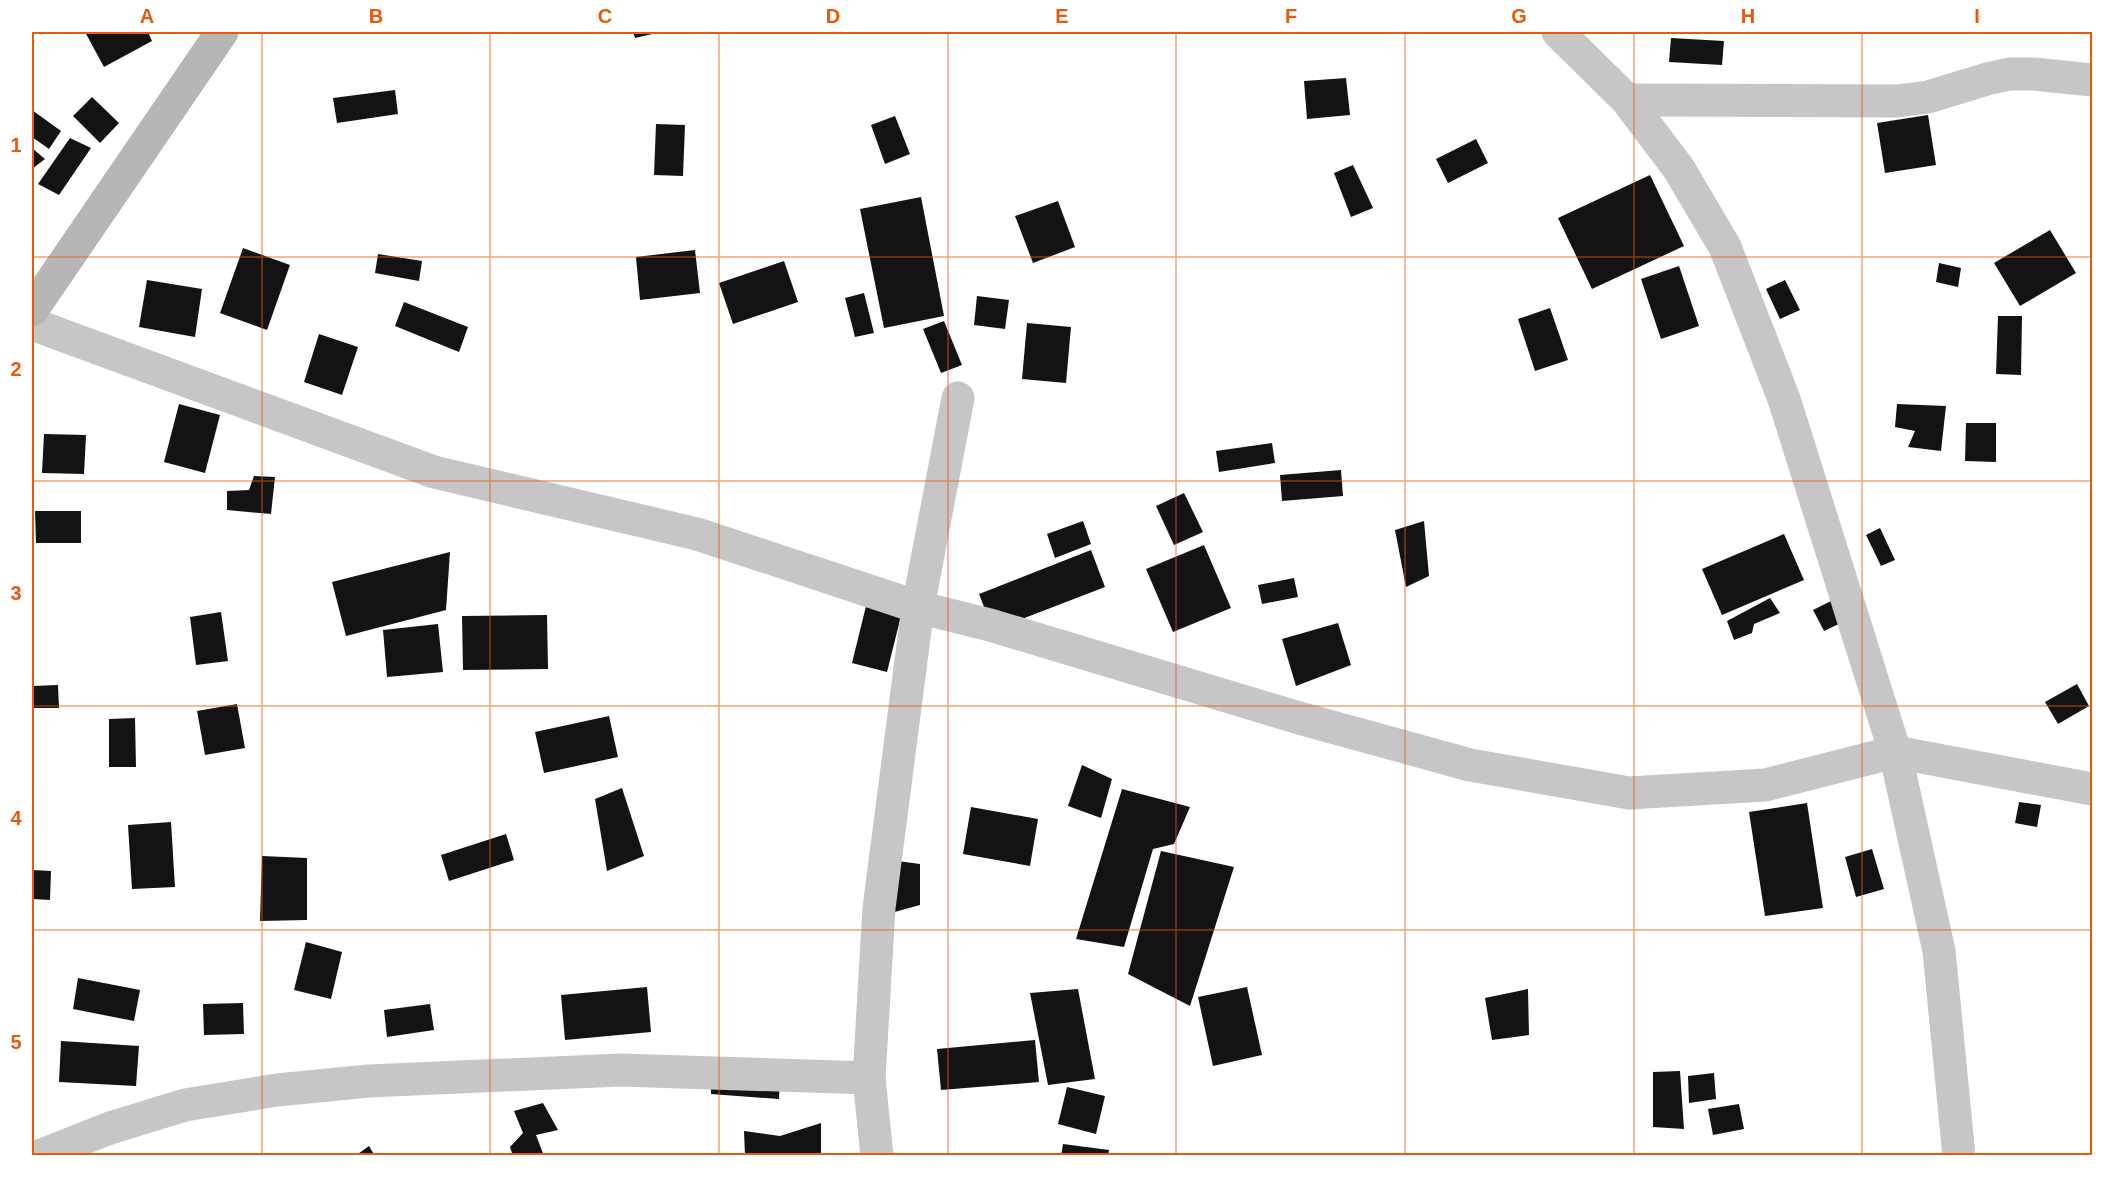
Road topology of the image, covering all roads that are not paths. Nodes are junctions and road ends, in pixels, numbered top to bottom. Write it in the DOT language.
graph roads {
  1 [pos="222,32"];
  2 [pos="1558,32"];
  3 [pos="2092,80"];
  4 [pos="1627,100"];
  5 [pos="32,310"];
  6 [pos="32,324"];
  7 [pos="958,398"];
  8 [pos="918,607"];
  9 [pos="1895,752"];
  10 [pos="2092,789"];
  11 [pos="869,1078"];
  12 [pos="39,1155"];
  13 [pos="877,1155"];
  14 [pos="1959,1155"];
  1 -- 5 [label="main road"];
  2 -- 4 [label="street"];
  3 -- 4 [label="street"];
  4 -- 9 [label="street"];
  6 -- 8 [label="street"];
  7 -- 8 [label="street"];
  8 -- 9 [label="street"];
  8 -- 11 [label="street"];
  9 -- 10 [label="street"];
  9 -- 14 [label="street"];
  11 -- 12 [label="street"];
  11 -- 13 [label="street"];
}
